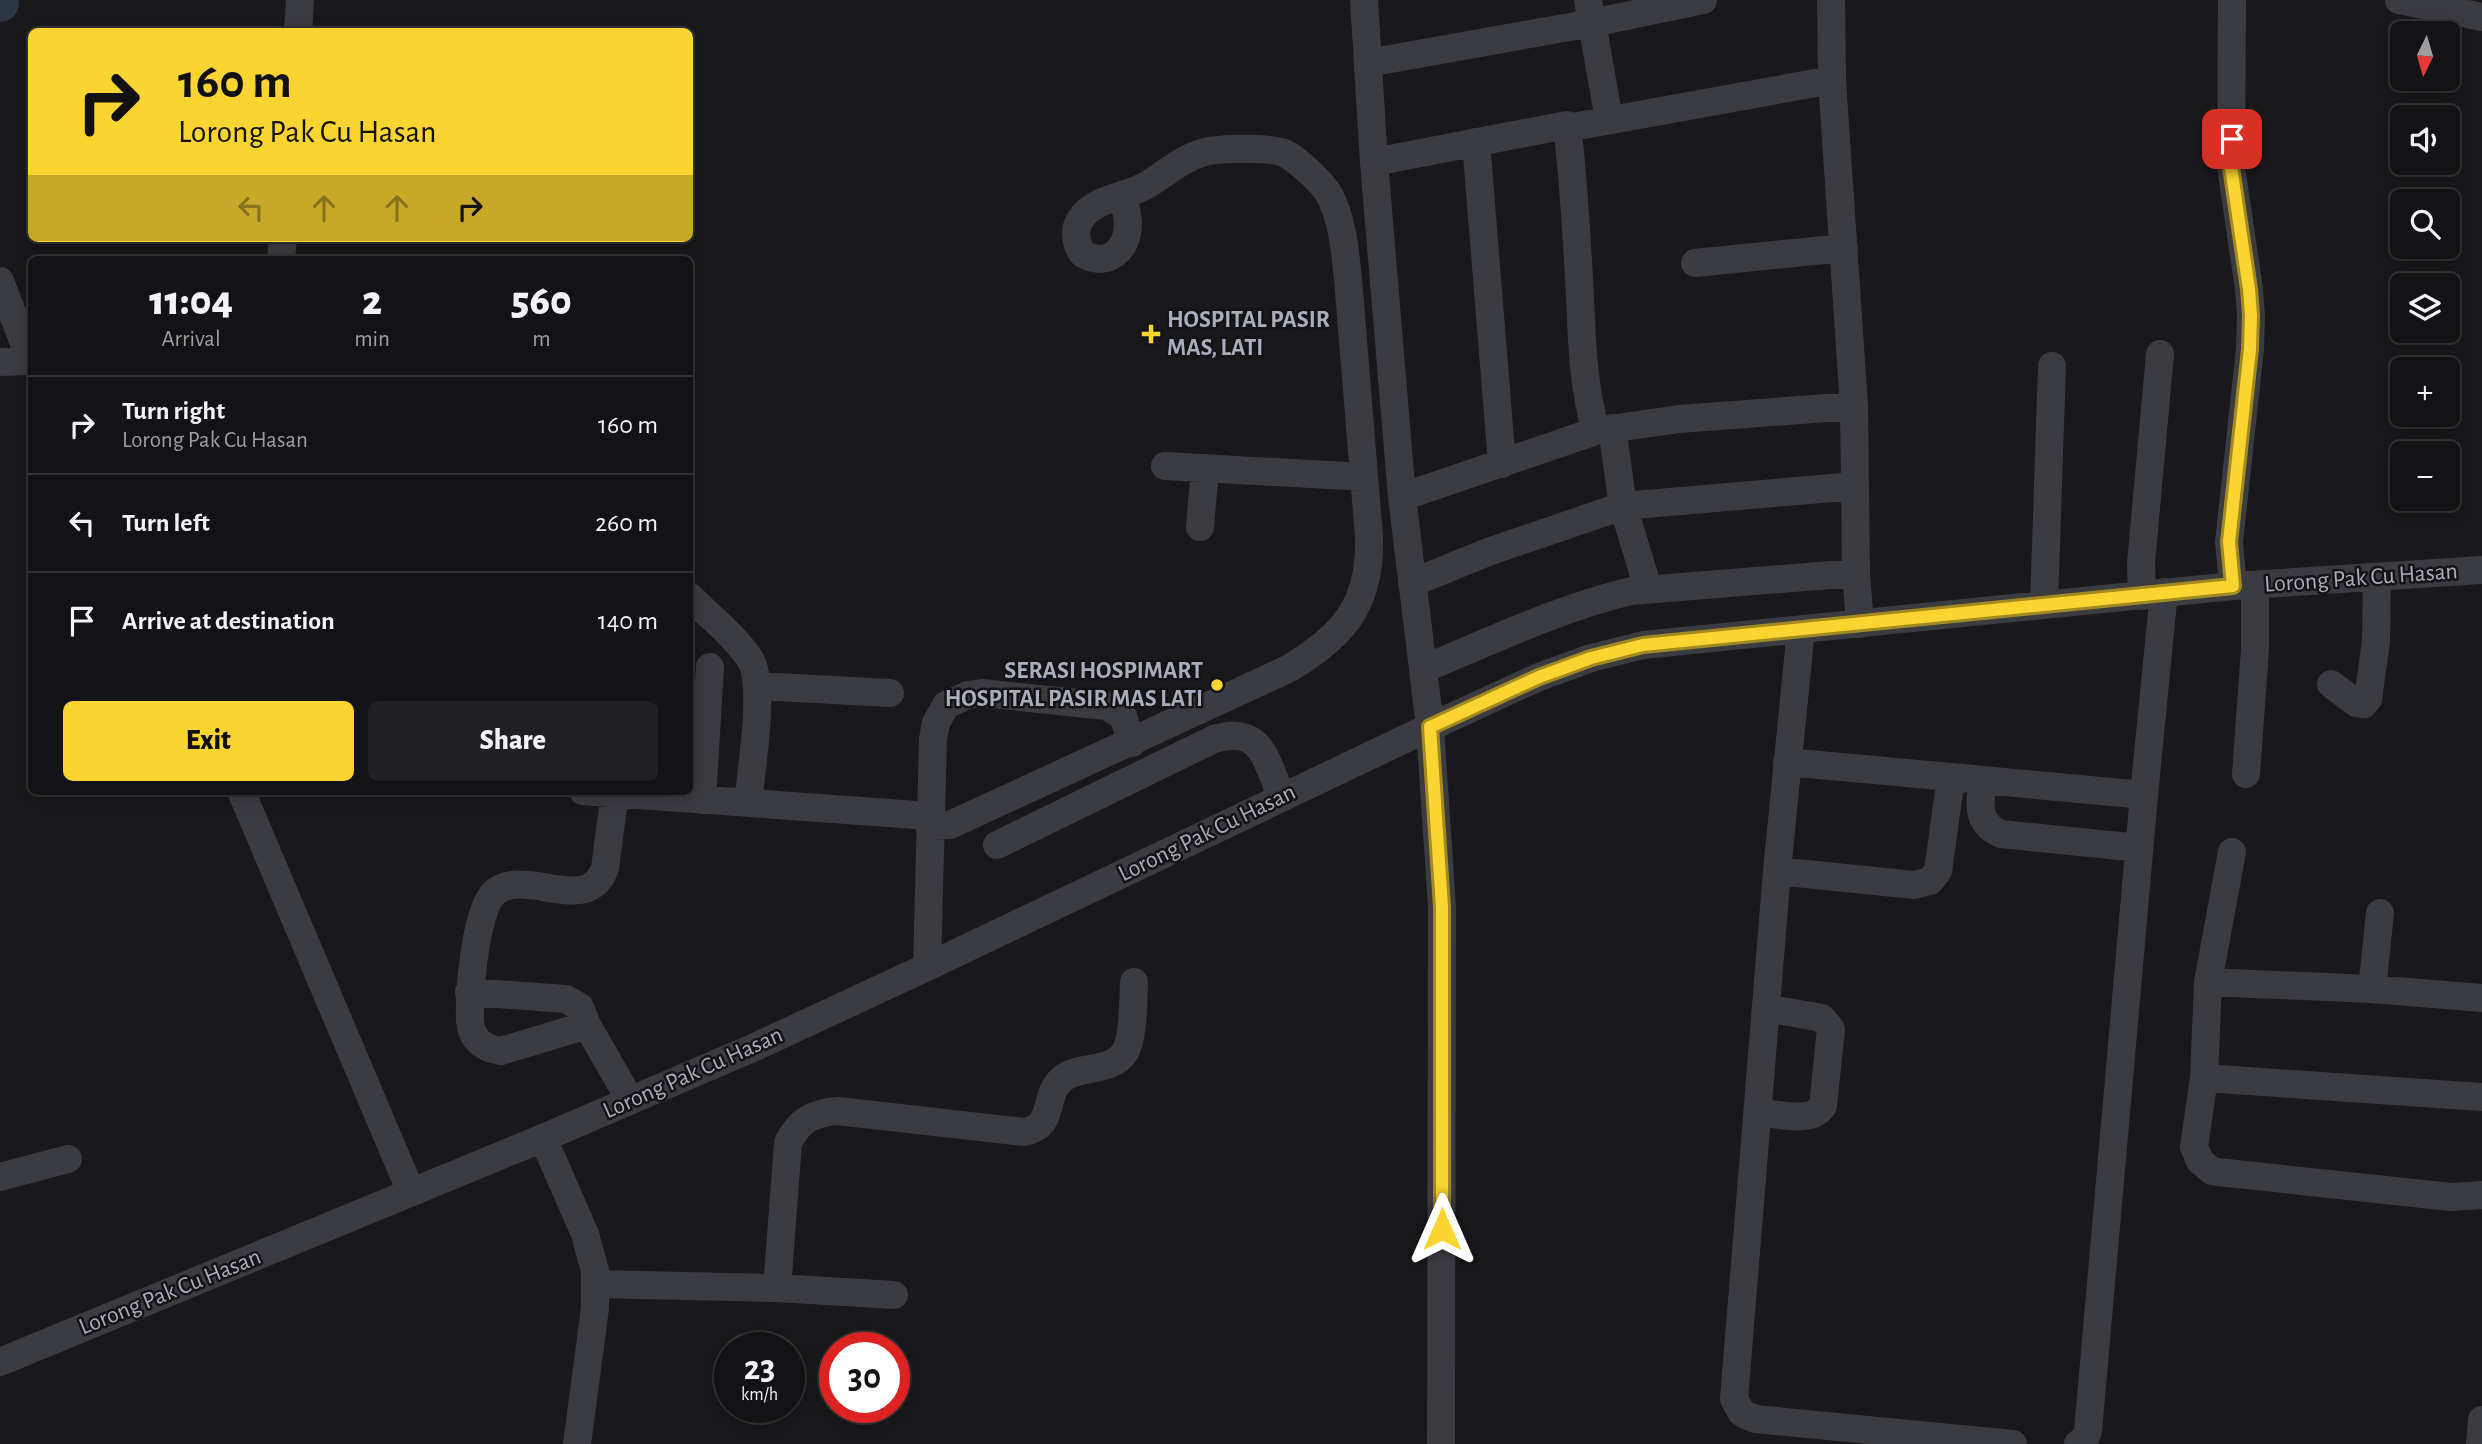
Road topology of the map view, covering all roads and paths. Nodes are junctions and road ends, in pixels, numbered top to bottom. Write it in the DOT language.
graph roads {
  1 [pos="300,0"];
  2 [pos="1364,0"];
  3 [pos="1703,0"];
  4 [pos="1831,0"];
  5 [pos="2232,0"];
  6 [pos="2399,0"];
  7 [pos="1590,12"];
  8 [pos="2482,17"];
  9 [pos="298,28"];
  10 [pos="1368,64"];
  11 [pos="1832,80"];
  12 [pos="1609,120"];
  13 [pos="1567,128"];
  14 [pos="1476,142"];
  15 [pos="1374,162"];
  16 [pos="1123,197"];
  17 [pos="1844,248"];
  18 [pos="1695,263"];
  19 [pos="0,281"];
  20 [pos="28,353"];
  21 [pos="2160,354"];
  22 [pos="28,361"];
  23 [pos="0,362"];
  24 [pos="2052,366"];
  25 [pos="1854,406"];
  26 [pos="1604,430"];
  27 [pos="1502,464"];
  28 [pos="1165,466"];
  29 [pos="1205,468"];
  30 [pos="1364,477"];
  31 [pos="1855,486"];
  32 [pos="1402,497"];
  33 [pos="1623,506"];
  34 [pos="1200,527"];
  35 [pos="2482,570"];
  36 [pos="1856,573"];
  37 [pos="2377,577"];
  38 [pos="1412,583"];
  39 [pos="2244,585"];
  40 [pos="1648,588"];
  41 [pos="2153,594"];
  42 [pos="693,600"];
  43 [pos="2044,604"];
  44 [pos="1860,624"];
  45 [pos="1801,629"];
  46 [pos="710,667"];
  47 [pos="1423,669"];
  48 [pos="2331,684"];
  49 [pos="758,686"];
  50 [pos="890,693"];
  51 [pos="1430,727"];
  52 [pos="1132,743"];
  53 [pos="1787,762"];
  54 [pos="2246,774"];
  55 [pos="1951,777"];
  56 [pos="1983,780"];
  57 [pos="244,795"];
  58 [pos="599,795"];
  59 [pos="638,795"];
  60 [pos="2144,795"];
  61 [pos="1282,797"];
  62 [pos="702,800"];
  63 [pos="748,803"];
  64 [pos="930,821"];
  65 [pos="997,845"];
  66 [pos="2139,848"];
  67 [pos="2232,852"];
  68 [pos="1777,871"];
  69 [pos="2380,913"];
  70 [pos="927,967"];
  71 [pos="1134,982"];
  72 [pos="2208,982"];
  73 [pos="2372,989"];
  74 [pos="469,992"];
  75 [pos="2482,998"];
  76 [pos="1766,1008"];
  77 [pos="587,1026"];
  78 [pos="2204,1078"];
  79 [pos="2482,1097"];
  80 [pos="630,1100"];
  81 [pos="1758,1112"];
  82 [pos="543,1138"];
  83 [pos="68,1159"];
  84 [pos="0,1177"];
  85 [pos="411,1192"];
  86 [pos="2482,1195"];
  87 [pos="597,1284"];
  88 [pos="777,1288"];
  89 [pos="894,1295"];
  90 [pos="0,1362"];
  91 [pos="2482,1420"];
  92 [pos="577,1444"];
  93 [pos="1441,1444"];
  94 [pos="2012,1444"];
  95 [pos="2078,1444"];
  96 [pos="2480,1444"];
  1 -- 9 [label="street"];
  2 -- 10 [label="street"];
  3 -- 7 [label="street"];
  4 -- 11 [label="street"];
  5 -- 39 [label="street"];
  6 -- 8 [label="street"];
  7 -- 10 [label="street"];
  7 -- 12 [label="street"];
  10 -- 15 [label="street"];
  11 -- 12 [label="street"];
  11 -- 17 [label="street"];
  12 -- 13 [label="street"];
  13 -- 14 [label="street"];
  13 -- 26 [label="street"];
  14 -- 15 [label="street"];
  14 -- 27 [label="street"];
  15 -- 32 [label="street"];
  16 -- 30 [label="street"];
  17 -- 18 [label="street"];
  17 -- 25 [label="street"];
  19 -- 20 [label="street"];
  21 -- 41 [label="street"];
  22 -- 23 [label="street"];
  24 -- 43 [label="street"];
  25 -- 26 [label="street"];
  25 -- 31 [label="street"];
  26 -- 27 [label="street"];
  26 -- 33 [label="street"];
  27 -- 32 [label="street"];
  28 -- 29 [label="street"];
  29 -- 30 [label="street"];
  29 -- 34 [label="street"];
  30 -- 52 [label="street"];
  31 -- 33 [label="street"];
  31 -- 36 [label="street"];
  32 -- 38 [label="street"];
  33 -- 38 [label="street"];
  33 -- 40 [label="street"];
  35 -- 37 [label="street, Lorong Pak Cu Hasan"];
  36 -- 40 [label="street"];
  36 -- 44 [label="street"];
  37 -- 39 [label="street, Lorong Pak Cu Hasan"];
  37 -- 48 [label="street"];
  38 -- 47 [label="street"];
  39 -- 41 [label="street, Lorong Pak Cu Hasan"];
  39 -- 54 [label="street"];
  40 -- 47 [label="street"];
  41 -- 43 [label="street, Lorong Pak Cu Hasan"];
  41 -- 60 [label="street"];
  42 -- 49 [label="street"];
  43 -- 44 [label="street, Lorong Pak Cu Hasan"];
  44 -- 45 [label="street, Lorong Pak Cu Hasan"];
  45 -- 51 [label="street, Lorong Pak Cu Hasan"];
  45 -- 53 [label="street"];
  46 -- 62 [label="street"];
  47 -- 51 [label="street"];
  49 -- 50 [label="street"];
  49 -- 63 [label="street"];
  51 -- 61 [label="street, Lorong Pak Cu Hasan"];
  51 -- 93 [label="street"];
  52 -- 64 [label="street"];
  52 -- 64 [label="street"];
  53 -- 55 [label="street"];
  53 -- 68 [label="street"];
  55 -- 56 [label="street"];
  55 -- 68 [label="street"];
  56 -- 60 [label="street"];
  56 -- 66 [label="street"];
  57 -- 85 [label="street"];
  58 -- 74 [label="street"];
  59 -- 62 [label="street"];
  60 -- 66 [label="street"];
  61 -- 65 [label="street"];
  61 -- 70 [label="street, Lorong Pak Cu Hasan"];
  62 -- 63 [label="street"];
  63 -- 64 [label="street"];
  64 -- 70 [label="street"];
  66 -- 95 [label="street"];
  67 -- 72 [label="street"];
  68 -- 76 [label="street"];
  69 -- 73 [label="street"];
  70 -- 80 [label="street, Lorong Pak Cu Hasan"];
  71 -- 88 [label="street"];
  72 -- 73 [label="street"];
  72 -- 78 [label="street"];
  73 -- 75 [label="street"];
  74 -- 77 [label="street"];
  74 -- 77 [label="street"];
  76 -- 81 [label="street"];
  76 -- 81 [label="street"];
  77 -- 80 [label="street"];
  78 -- 79 [label="street"];
  78 -- 86 [label="street"];
  80 -- 82 [label="street, Lorong Pak Cu Hasan"];
  81 -- 94 [label="street"];
  82 -- 85 [label="street, Lorong Pak Cu Hasan"];
  82 -- 87 [label="street"];
  83 -- 84 [label="street"];
  85 -- 90 [label="street, Lorong Pak Cu Hasan"];
  87 -- 88 [label="street"];
  87 -- 92 [label="street"];
  88 -- 89 [label="street"];
  91 -- 96 [label="street"];
}
